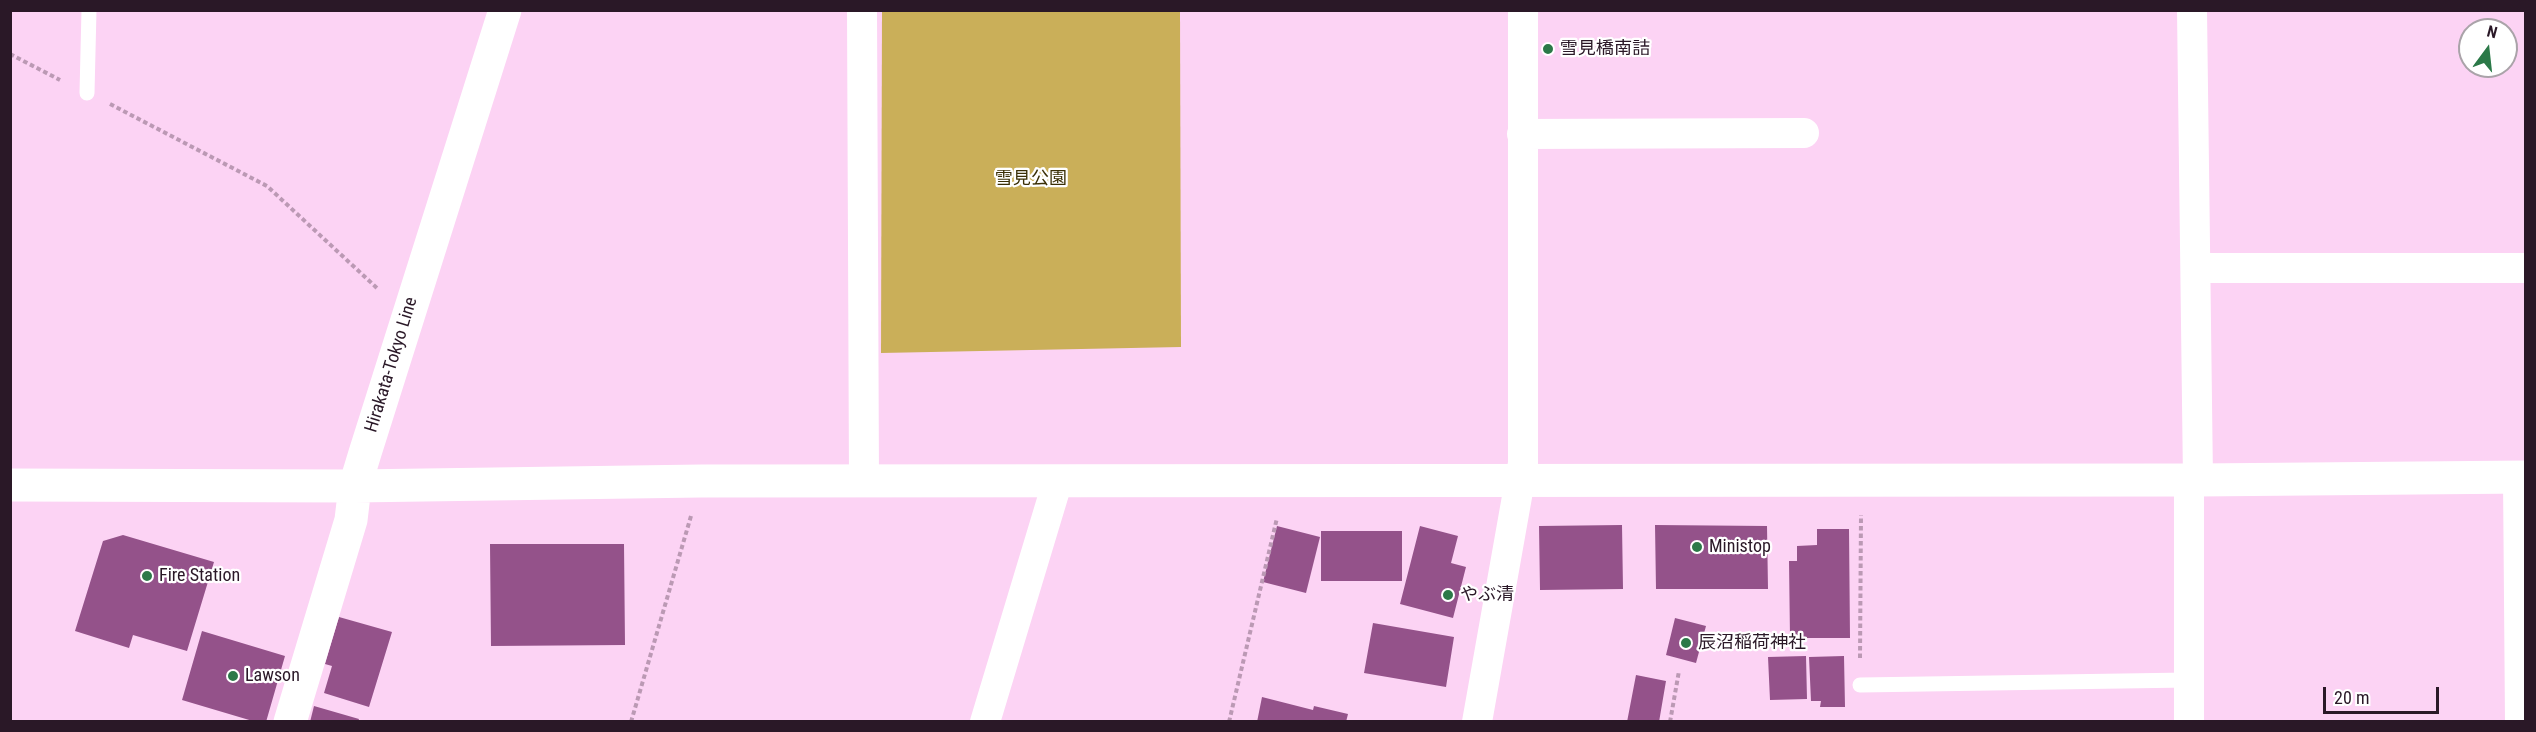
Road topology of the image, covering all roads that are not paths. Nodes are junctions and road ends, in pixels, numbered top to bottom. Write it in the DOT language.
graph roads {
  1 [pos="89,10"];
  2 [pos="506,10"];
  3 [pos="862,10"];
  4 [pos="1523,10"];
  5 [pos="2192,10"];
  6 [pos="87,93"];
  7 [pos="1804,133"];
  8 [pos="1522,134"];
  9 [pos="2197,268"];
  10 [pos="2526,268"];
  11 [pos="2522,477"];
  12 [pos="2194,479"];
  13 [pos="864,480"];
  14 [pos="1058,480"];
  15 [pos="1521,480"];
  16 [pos="10,485"];
  17 [pos="355,486"];
  18 [pos="2188,680"];
  19 [pos="1860,685"];
  20 [pos="290,722"];
  21 [pos="985,722"];
  22 [pos="1477,722"];
  23 [pos="2189,722"];
  24 [pos="2520,722"];
  1 -- 6 [label="lane"];
  2 -- 17 [label="street, Hirakata-Tokyo Line"];
  3 -- 13 [label="street"];
  4 -- 8 [label="street"];
  5 -- 9 [label="street"];
  7 -- 8 [label="street"];
  8 -- 15 [label="street"];
  9 -- 10 [label="street"];
  9 -- 12 [label="street"];
  11 -- 12 [label="street"];
  11 -- 24 [label="street"];
  12 -- 15 [label="street"];
  12 -- 18 [label="street"];
  13 -- 14 [label="street"];
  13 -- 17 [label="street"];
  14 -- 15 [label="street"];
  14 -- 21 [label="street"];
  15 -- 22 [label="street"];
  16 -- 17 [label="street"];
  17 -- 20 [label="street, Hirakata-Tokyo Line"];
  18 -- 19 [label="lane"];
  18 -- 23 [label="street"];
}
